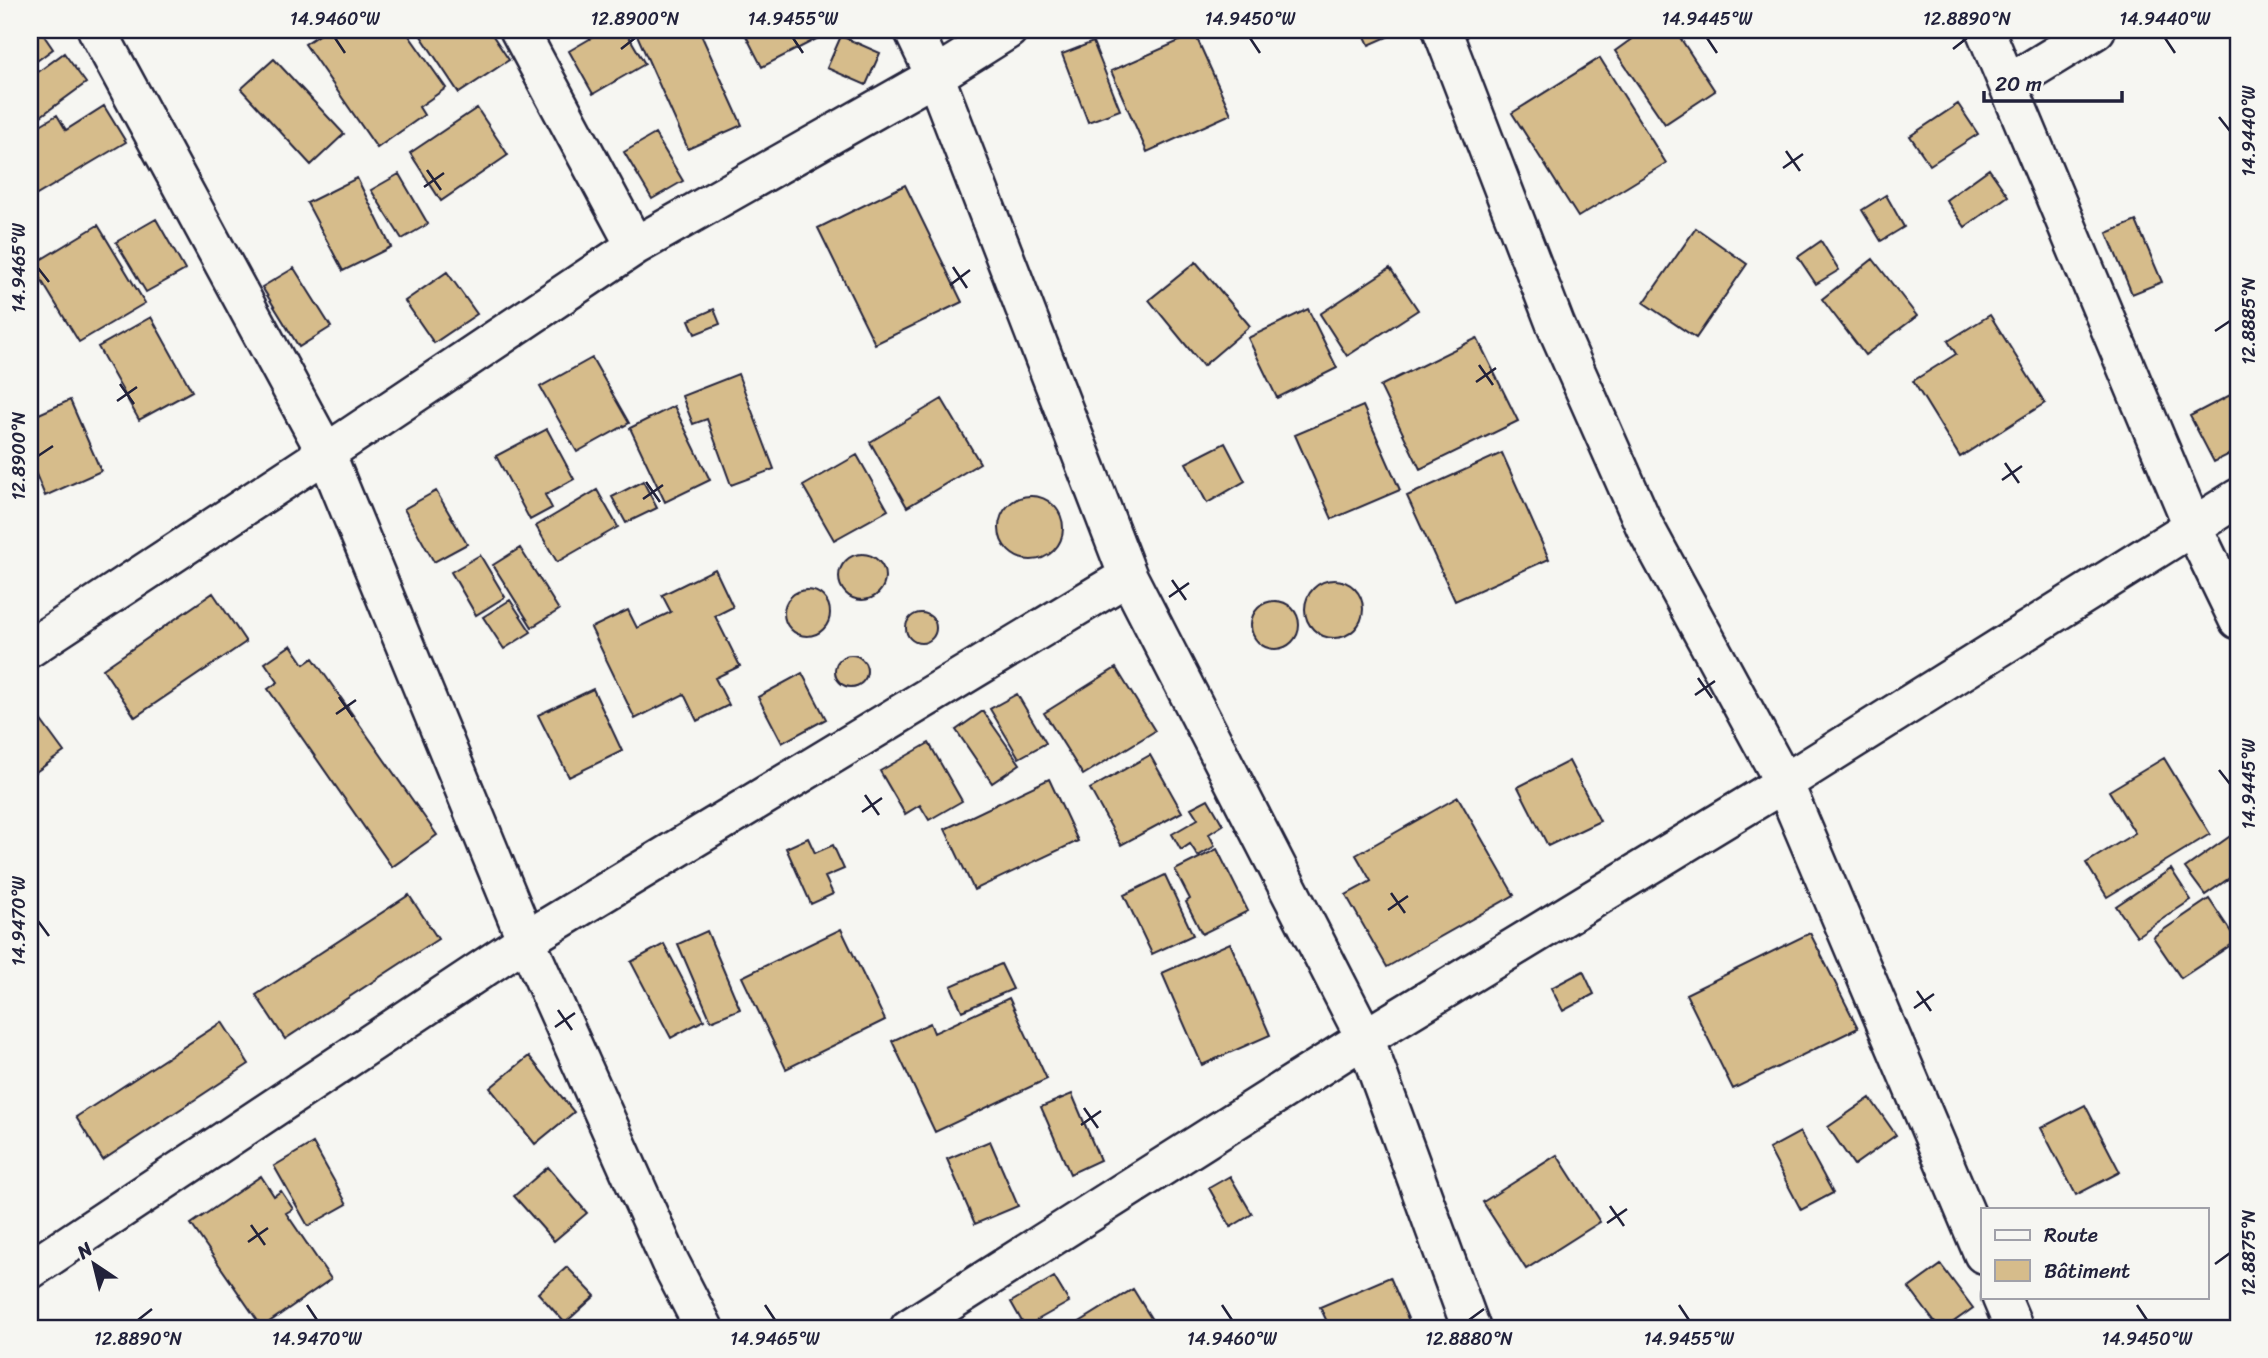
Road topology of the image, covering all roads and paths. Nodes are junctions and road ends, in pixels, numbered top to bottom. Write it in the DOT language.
graph roads {
  1 [pos="97,30"];
  2 [pos="519,30"];
  3 [pos="913,30"];
  4 [pos="1008,30"];
  5 [pos="1441,30"];
  6 [pos="1985,30"];
  7 [pos="2096,30"];
  8 [pos="935,76"];
  9 [pos="2008,84"];
  10 [pos="635,246"];
  11 [pos="327,453"];
  12 [pos="2238,498"];
  13 [pos="2193,527"];
  14 [pos="1128,576"];
  15 [pos="2238,620"];
  16 [pos="30,648"];
  17 [pos="1784,783"];
  18 [pos="526,940"];
  19 [pos="1365,1038"];
  20 [pos="1981,1249"];
  21 [pos="30,1270"];
  22 [pos="2001,1298"];
  23 [pos="704,1328"];
  24 [pos="909,1328"];
  25 [pos="1471,1328"];
  26 [pos="2014,1328"];
  1 -- 11 [label="street"];
  2 -- 10 [label="street"];
  3 -- 8 [label="street"];
  4 -- 8 [label="street"];
  5 -- 17 [label="street"];
  6 -- 9 [label="street"];
  7 -- 9 [label="street"];
  8 -- 10 [label="street"];
  8 -- 14 [label="street"];
  9 -- 13 [label="street"];
  10 -- 11 [label="street"];
  11 -- 16 [label="street"];
  11 -- 18 [label="street"];
  12 -- 13 [label="street"];
  13 -- 15 [label="street"];
  13 -- 17 [label="street"];
  14 -- 18 [label="street"];
  14 -- 19 [label="street"];
  17 -- 19 [label="street"];
  17 -- 20 [label="street"];
  18 -- 21 [label="street"];
  18 -- 23 [label="street"];
  19 -- 24 [label="street"];
  19 -- 25 [label="street"];
  22 -- 26 [label="street"];
}
